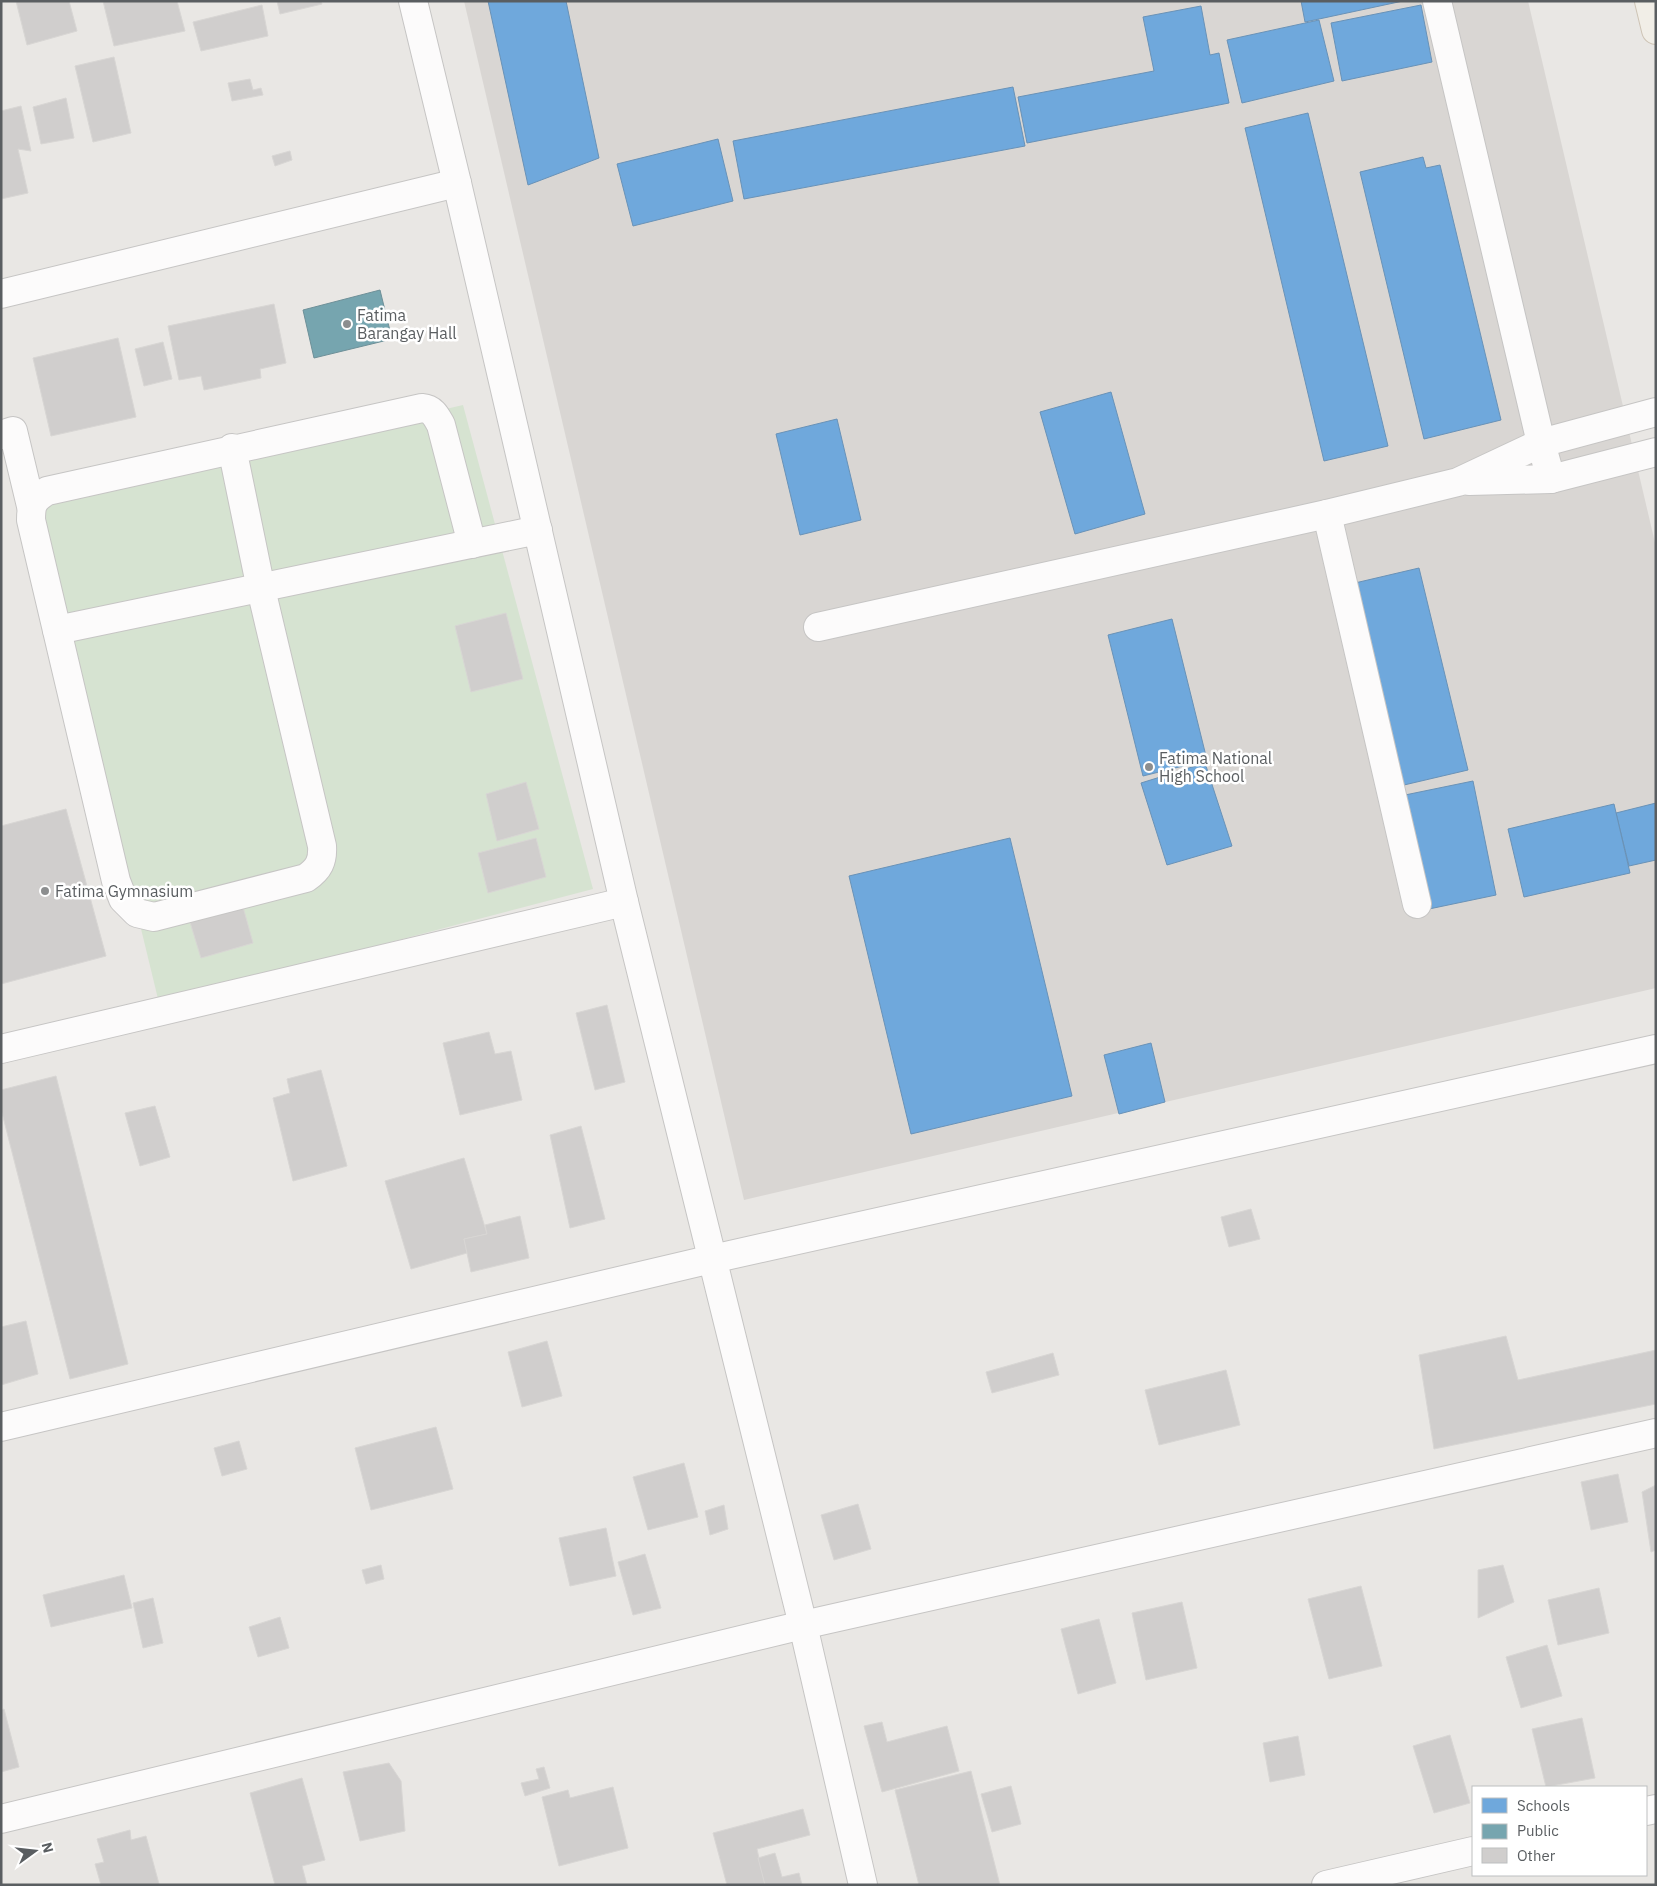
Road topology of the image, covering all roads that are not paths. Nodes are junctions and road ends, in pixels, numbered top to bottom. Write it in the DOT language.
graph roads {
  1 [pos="413,1"];
  2 [pos="1437,1"];
  3 [pos="1649,1"];
  4 [pos="1656,30"];
  5 [pos="457,183"];
  6 [pos="1,294"];
  7 [pos="1656,412"];
  8 [pos="1,434"];
  9 [pos="1541,443"];
  10 [pos="232,448"];
  11 [pos="1656,452"];
  12 [pos="1551,479"];
  13 [pos="1458,482"];
  14 [pos="31,506"];
  15 [pos="1327,514"];
  16 [pos="538,530"];
  17 [pos="472,544"];
  18 [pos="261,589"];
  19 [pos="818,627"];
  20 [pos="57,630"];
  21 [pos="624,902"];
  22 [pos="1417,904"];
  23 [pos="1,1049"];
  24 [pos="1656,1049"];
  25 [pos="712,1259"];
  26 [pos="1,1427"];
  27 [pos="1656,1433"];
  28 [pos="804,1625"];
  29 [pos="1,1820"];
  30 [pos="1472,1851"];
  31 [pos="863,1885"];
  32 [pos="1326,1885"];
  1 -- 5 [label="street"];
  2 -- 9 [label="street"];
  3 -- 4 [label="main road"];
  5 -- 6 [label="street"];
  5 -- 16 [label="street"];
  7 -- 9 [label="street"];
  8 -- 14 [label="street"];
  9 -- 12 [label="street"];
  9 -- 13 [label="street"];
  10 -- 14 [label="street"];
  10 -- 17 [label="street"];
  10 -- 18 [label="street"];
  11 -- 12 [label="street"];
  12 -- 13 [label="street"];
  13 -- 15 [label="street"];
  14 -- 20 [label="street"];
  15 -- 19 [label="street"];
  15 -- 22 [label="street"];
  16 -- 17 [label="street"];
  16 -- 21 [label="street"];
  17 -- 18 [label="street"];
  18 -- 20 [label="street"];
  18 -- 20 [label="street"];
  21 -- 23 [label="street"];
  21 -- 25 [label="street"];
  24 -- 25 [label="street"];
  25 -- 26 [label="street"];
  25 -- 28 [label="street"];
  27 -- 28 [label="street"];
  28 -- 29 [label="street"];
  28 -- 31 [label="street"];
  30 -- 32 [label="street"];
}
